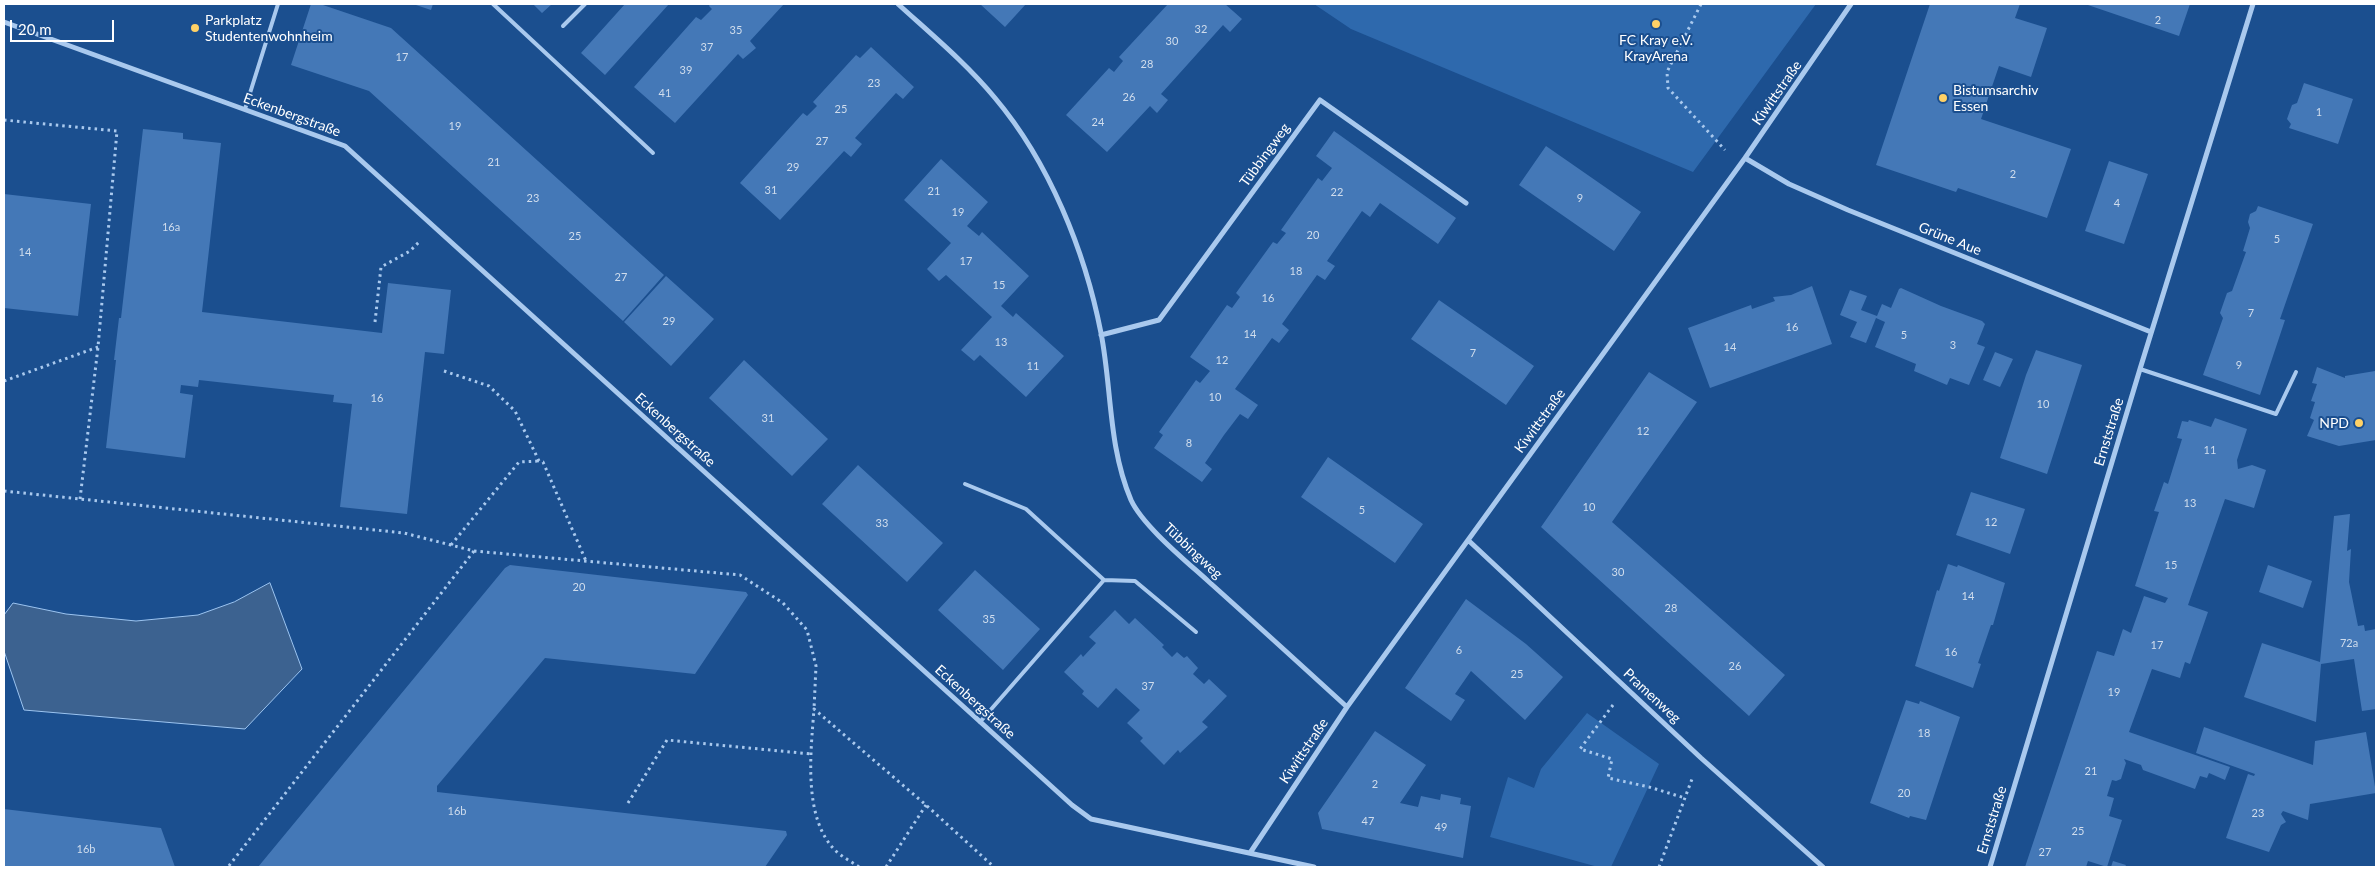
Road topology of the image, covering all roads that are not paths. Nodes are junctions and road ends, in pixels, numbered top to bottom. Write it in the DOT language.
graph roads {
  1 [pos="278,4"];
  2 [pos="493,4"];
  3 [pos="585,4"];
  4 [pos="898,4"];
  5 [pos="1852,4"];
  6 [pos="2254,4"];
  7 [pos="4,22"];
  8 [pos="563,26"];
  9 [pos="245,109"];
  10 [pos="653,153"];
  11 [pos="1745,158"];
  12 [pos="1466,203"];
  13 [pos="2151,332"];
  14 [pos="1101,335"];
  15 [pos="2140,369"];
  16 [pos="2296,372"];
  17 [pos="964,484"];
  18 [pos="1468,540"];
  19 [pos="1104,580"];
  20 [pos="1196,632"];
  21 [pos="1347,707"];
  22 [pos="980,722"];
  23 [pos="1250,853"];
  24 [pos="1314,867"];
  25 [pos="1823,867"];
  26 [pos="1990,867"];
  1 -- 9 [label="lane"];
  2 -- 10 [label="lane"];
  3 -- 8 [label="lane"];
  4 -- 14 [label="street, Tübbingweg"];
  5 -- 11 [label="street, Kiwittstraße"];
  6 -- 13 [label="street, Ernststraße"];
  7 -- 9 [label="street, Eckenbergstraße"];
  9 -- 22 [label="street, Eckenbergstraße"];
  11 -- 13 [label="street, Grüne Aue"];
  11 -- 18 [label="street, Kiwittstraße"];
  12 -- 14 [label="street, Tübbingweg"];
  13 -- 15 [label="street, Ernststraße"];
  14 -- 21 [label="street, Tübbingweg"];
  15 -- 16 [label="lane"];
  15 -- 26 [label="street, Ernststraße"];
  17 -- 19 [label="lane"];
  18 -- 21 [label="street, Kiwittstraße"];
  18 -- 25 [label="street, Pramenweg"];
  19 -- 20 [label="lane"];
  19 -- 22 [label="lane"];
  21 -- 23 [label="street, Kiwittstraße"];
  22 -- 23 [label="street, Eckenbergstraße"];
  23 -- 24 [label="street, Eckenbergstraße"];
}
